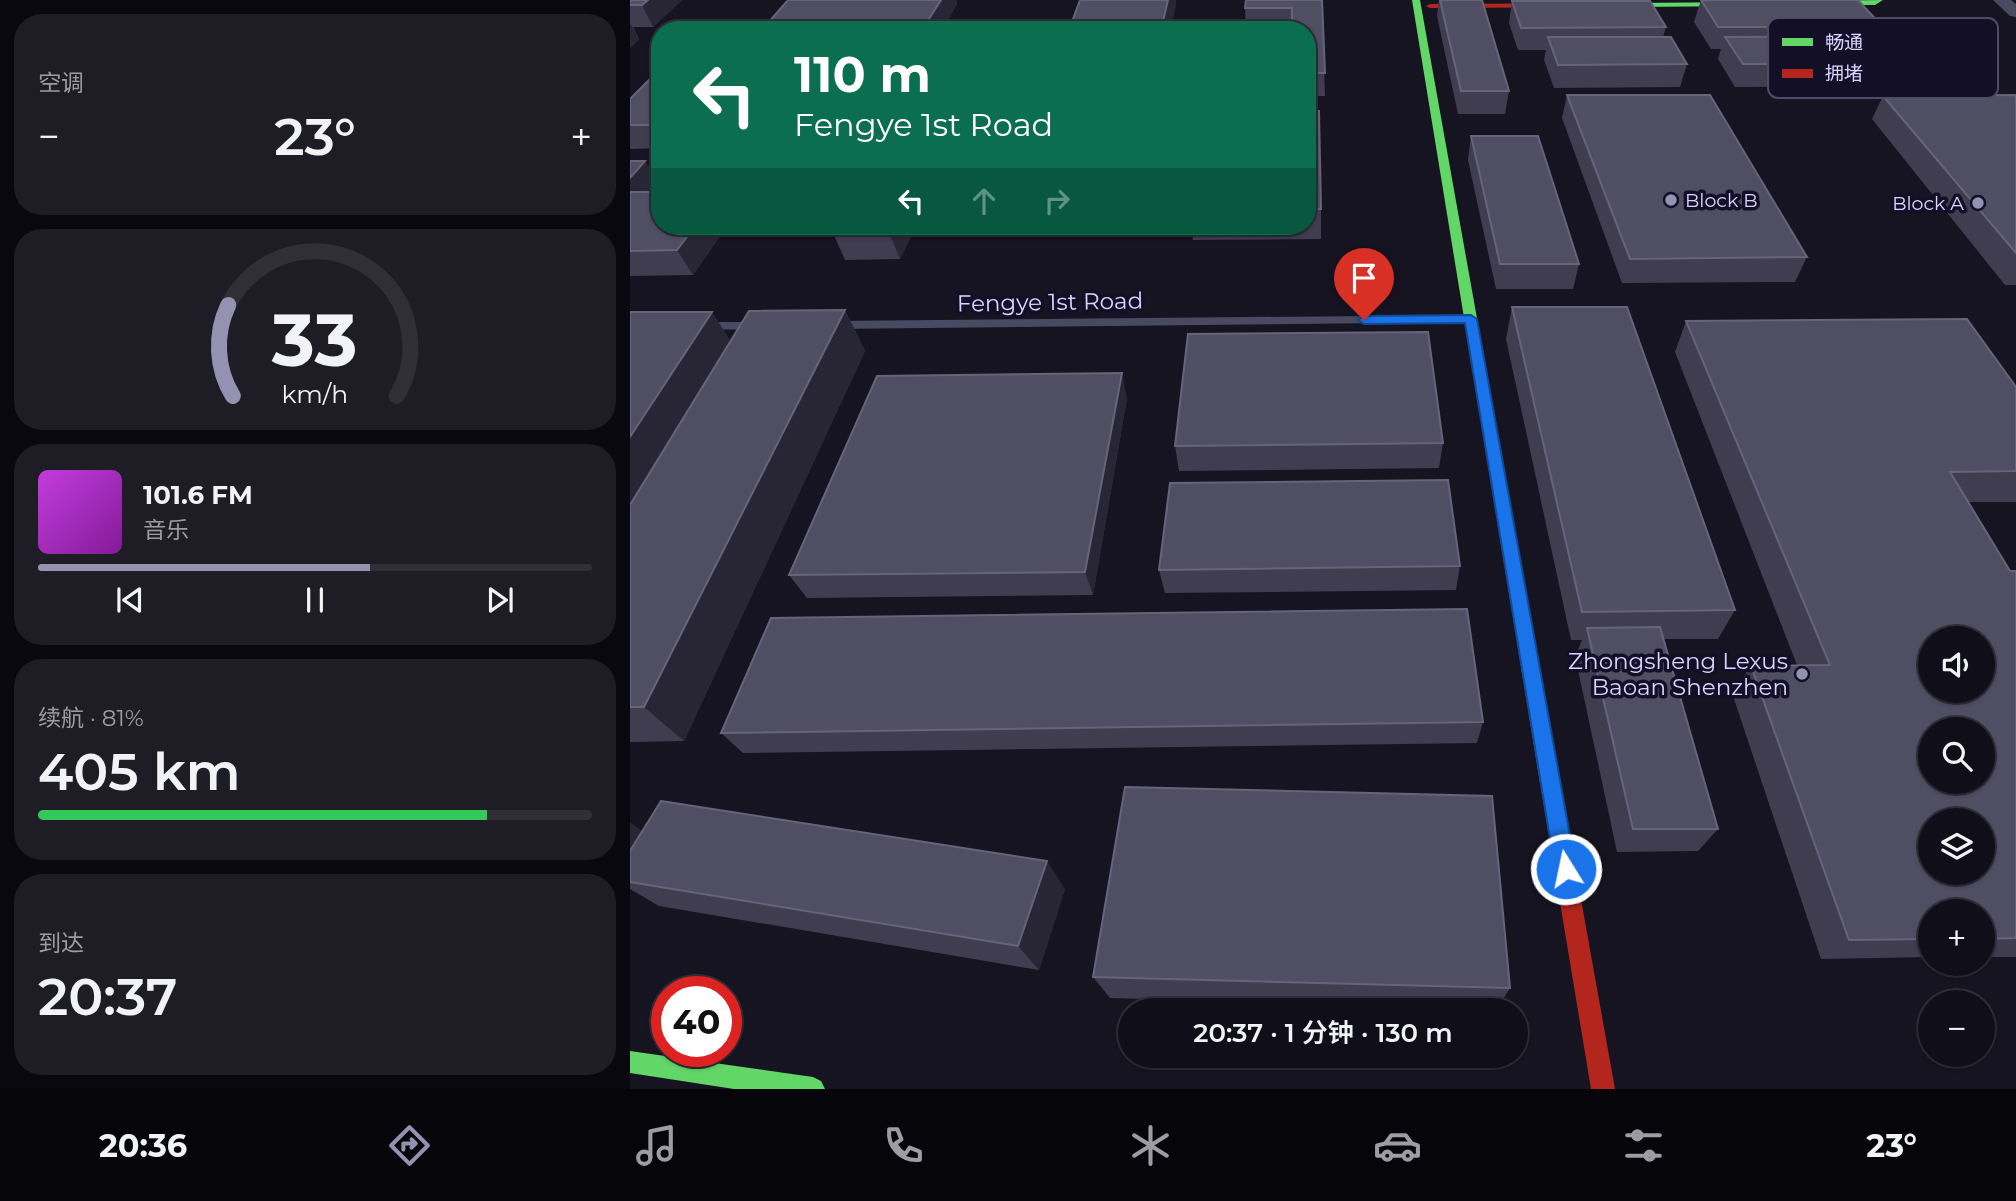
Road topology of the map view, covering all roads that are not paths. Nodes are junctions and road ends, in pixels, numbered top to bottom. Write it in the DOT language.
graph roads {
  1 [pos="1879,0"];
  2 [pos="2001,0"];
  3 [pos="1417,3"];
  4 [pos="1792,3"];
  5 [pos="1764,4"];
  6 [pos="2016,12"];
  7 [pos="1471,319"];
  8 [pos="812,325"];
  9 [pos="770,326"];
  10 [pos="686,327"];
  11 [pos="630,1062"];
  12 [pos="813,1089"];
  13 [pos="1604,1089"];
  1 -- 4 [label="street"];
  2 -- 6 [label="street"];
  3 -- 5 [label="street"];
  3 -- 7 [label="street"];
  7 -- 8 [label="lane, Fengye 1st Road"];
  7 -- 13 [label="street"];
  9 -- 10 [label="lane"];
  11 -- 12 [label="street"];
}
